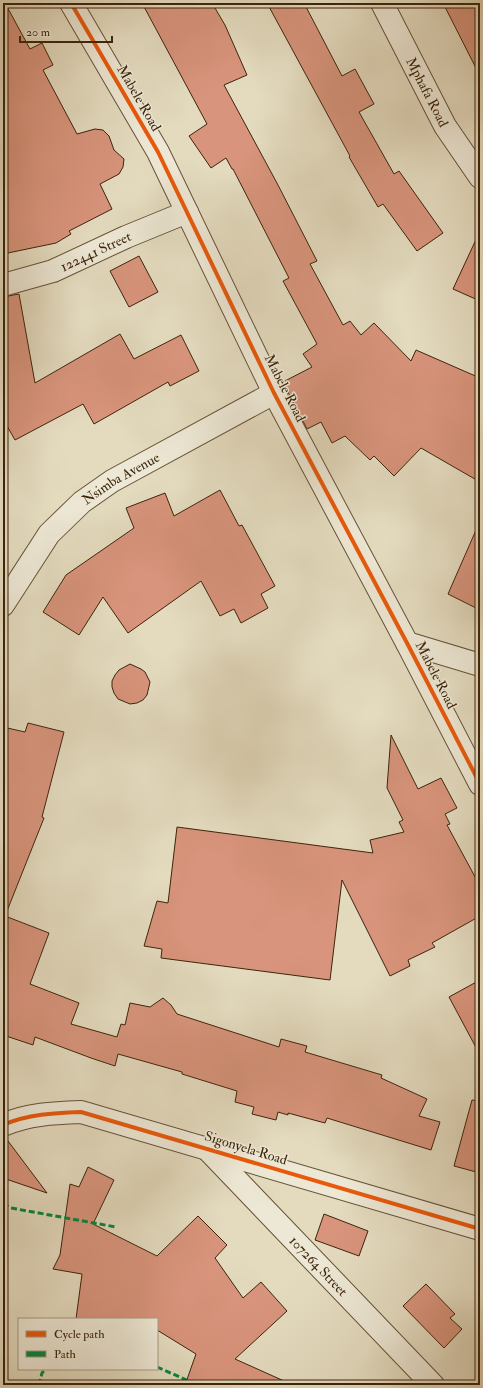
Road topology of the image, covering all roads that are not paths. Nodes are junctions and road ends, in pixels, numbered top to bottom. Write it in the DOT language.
graph roads {
  1 [pos="71,3"];
  2 [pos="382,3"];
  3 [pos="480,177"];
  4 [pos="187,212"];
  5 [pos="3,285"];
  6 [pos="274,393"];
  7 [pos="3,605"];
  8 [pos="407,643"];
  9 [pos="480,665"];
  10 [pos="480,784"];
  11 [pos="3,1125"];
  12 [pos="205,1147"];
  13 [pos="480,1229"];
  14 [pos="433,1385"];
  1 -- 4 [label="street, Mabele Road"];
  2 -- 3 [label="street, Mphafa Road"];
  4 -- 5 [label="street, 122441 Street"];
  4 -- 6 [label="street, Mabele Road"];
  6 -- 7 [label="street, Nsimba Avenue"];
  6 -- 8 [label="street, Mabele Road"];
  8 -- 9 [label="street"];
  8 -- 10 [label="street, Mabele Road"];
  11 -- 12 [label="street, Sigonyela Road"];
  12 -- 13 [label="street, Sigonyela Road"];
  12 -- 14 [label="street, 107264 Street"];
}
